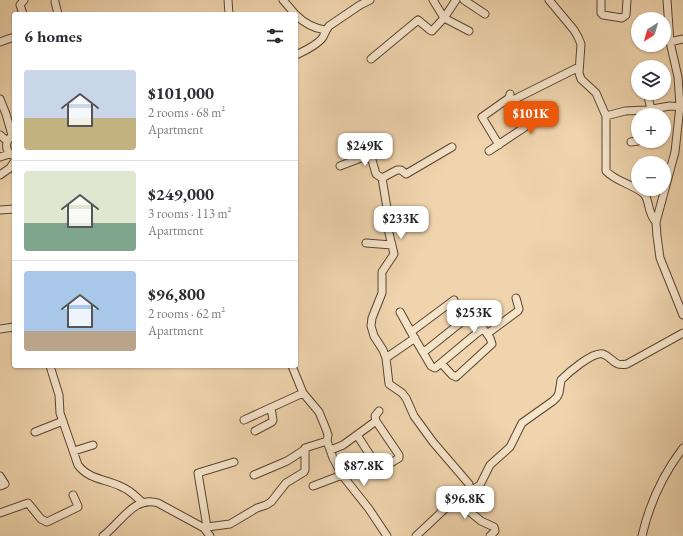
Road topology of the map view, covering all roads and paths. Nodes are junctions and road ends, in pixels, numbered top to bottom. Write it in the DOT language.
graph roads {
  1 [pos="24,0"];
  2 [pos="228,0"];
  3 [pos="283,0"];
  4 [pos="370,0"];
  5 [pos="432,0"];
  6 [pos="456,0"];
  7 [pos="464,0"];
  8 [pos="549,0"];
  9 [pos="601,0"];
  10 [pos="627,0"];
  11 [pos="667,0"];
  12 [pos="56,1"];
  13 [pos="22,12"];
  14 [pos="58,12"];
  15 [pos="229,12"];
  16 [pos="292,12"];
  17 [pos="668,12"];
  18 [pos="484,14"];
  19 [pos="298,18"];
  20 [pos="444,18"];
  21 [pos="326,30"];
  22 [pos="469,31"];
  23 [pos="12,38"];
  24 [pos="683,39"];
  25 [pos="0,42"];
  26 [pos="671,42"];
  27 [pos="671,45"];
  28 [pos="298,54"];
  29 [pos="371,59"];
  30 [pos="580,67"];
  31 [pos="680,76"];
  32 [pos="510,97"];
  33 [pos="0,99"];
  34 [pos="681,106"];
  35 [pos="661,108"];
  36 [pos="631,111"];
  37 [pos="606,116"];
  38 [pos="12,132"];
  39 [pos="0,135"];
  40 [pos="12,136"];
  41 [pos="7,141"];
  42 [pos="499,145"];
  43 [pos="452,147"];
  44 [pos="489,151"];
  45 [pos="12,155"];
  46 [pos="0,157"];
  47 [pos="12,165"];
  48 [pos="340,166"];
  49 [pos="0,175"];
  50 [pos="382,178"];
  51 [pos="12,209"];
  52 [pos="0,210"];
  53 [pos="656,222"];
  54 [pos="366,243"];
  55 [pos="392,245"];
  56 [pos="516,298"];
  57 [pos="454,300"];
  58 [pos="400,312"];
  59 [pos="683,315"];
  60 [pos="12,327"];
  61 [pos="0,329"];
  62 [pos="485,331"];
  63 [pos="683,333"];
  64 [pos="413,335"];
  65 [pos="424,352"];
  66 [pos="386,358"];
  67 [pos="441,363"];
  68 [pos="51,368"];
  69 [pos="293,368"];
  70 [pos="303,393"];
  71 [pos="271,408"];
  72 [pos="379,411"];
  73 [pos="244,420"];
  74 [pos="63,421"];
  75 [pos="376,421"];
  76 [pos="255,431"];
  77 [pos="35,432"];
  78 [pos="357,435"];
  79 [pos="327,441"];
  80 [pos="94,445"];
  81 [pos="683,448"];
  82 [pos="304,450"];
  83 [pos="331,450"];
  84 [pos="74,451"];
  85 [pos="234,462"];
  86 [pos="254,474"];
  87 [pos="342,475"];
  88 [pos="0,476"];
  89 [pos="0,486"];
  90 [pos="313,486"];
  91 [pos="471,492"];
  92 [pos="74,495"];
  93 [pos="458,500"];
  94 [pos="142,502"];
  95 [pos="0,513"];
  96 [pos="206,528"];
  97 [pos="103,536"];
  98 [pos="210,536"];
  99 [pos="387,536"];
  100 [pos="416,536"];
  101 [pos="490,536"];
  102 [pos="642,536"];
  1 -- 13 [label="street"];
  2 -- 15 [label="street"];
  3 -- 16 [label="street"];
  4 -- 21 [label="street"];
  5 -- 20 [label="street"];
  6 -- 20 [label="street"];
  7 -- 18 [label="street"];
  8 -- 30 [label="street"];
  9 -- 10 [label="street"];
  11 -- 17 [label="street"];
  12 -- 14 [label="street"];
  19 -- 21 [label="street"];
  20 -- 22 [label="street"];
  20 -- 29 [label="street"];
  21 -- 28 [label="street"];
  23 -- 25 [label="street"];
  24 -- 26 [label="street"];
  27 -- 31 [label="street"];
  30 -- 32 [label="street"];
  30 -- 37 [label="street"];
  31 -- 34 [label="street"];
  32 -- 42 [label="street"];
  32 -- 42 [label="street"];
  33 -- 38 [label="street"];
  34 -- 35 [label="street"];
  34 -- 53 [label="street"];
  36 -- 37 [label="street"];
  37 -- 53 [label="street"];
  39 -- 41 [label="street"];
  40 -- 41 [label="street"];
  41 -- 45 [label="street"];
  42 -- 44 [label="street"];
  43 -- 50 [label="street"];
  45 -- 46 [label="street"];
  47 -- 49 [label="street"];
  48 -- 50 [label="street"];
  50 -- 55 [label="street"];
  51 -- 52 [label="street"];
  53 -- 59 [label="street"];
  54 -- 55 [label="street"];
  55 -- 66 [label="street"];
  56 -- 62 [label="street"];
  57 -- 64 [label="street"];
  58 -- 64 [label="street"];
  60 -- 61 [label="street"];
  62 -- 65 [label="street"];
  62 -- 67 [label="street"];
  62 -- 67 [label="street"];
  63 -- 91 [label="street"];
  64 -- 65 [label="street"];
  64 -- 66 [label="street"];
  65 -- 67 [label="street"];
  66 -- 91 [label="street"];
  68 -- 74 [label="street"];
  69 -- 70 [label="street"];
  70 -- 71 [label="street"];
  70 -- 79 [label="street"];
  71 -- 73 [label="street"];
  71 -- 76 [label="street"];
  72 -- 75 [label="street"];
  74 -- 77 [label="street"];
  74 -- 84 [label="street"];
  75 -- 78 [label="street"];
  75 -- 78 [label="street"];
  78 -- 83 [label="street"];
  79 -- 82 [label="street"];
  79 -- 83 [label="street"];
  80 -- 84 [label="street"];
  81 -- 102 [label="street"];
  82 -- 86 [label="street"];
  82 -- 96 [label="street"];
  83 -- 87 [label="street"];
  84 -- 94 [label="street"];
  85 -- 96 [label="street"];
  87 -- 90 [label="street"];
  87 -- 99 [label="street"];
  88 -- 89 [label="street"];
  91 -- 93 [label="street"];
  92 -- 95 [label="street"];
  93 -- 100 [label="street"];
  93 -- 101 [label="street"];
  94 -- 96 [label="street"];
  94 -- 97 [label="street"];
  96 -- 98 [label="street"];
}
